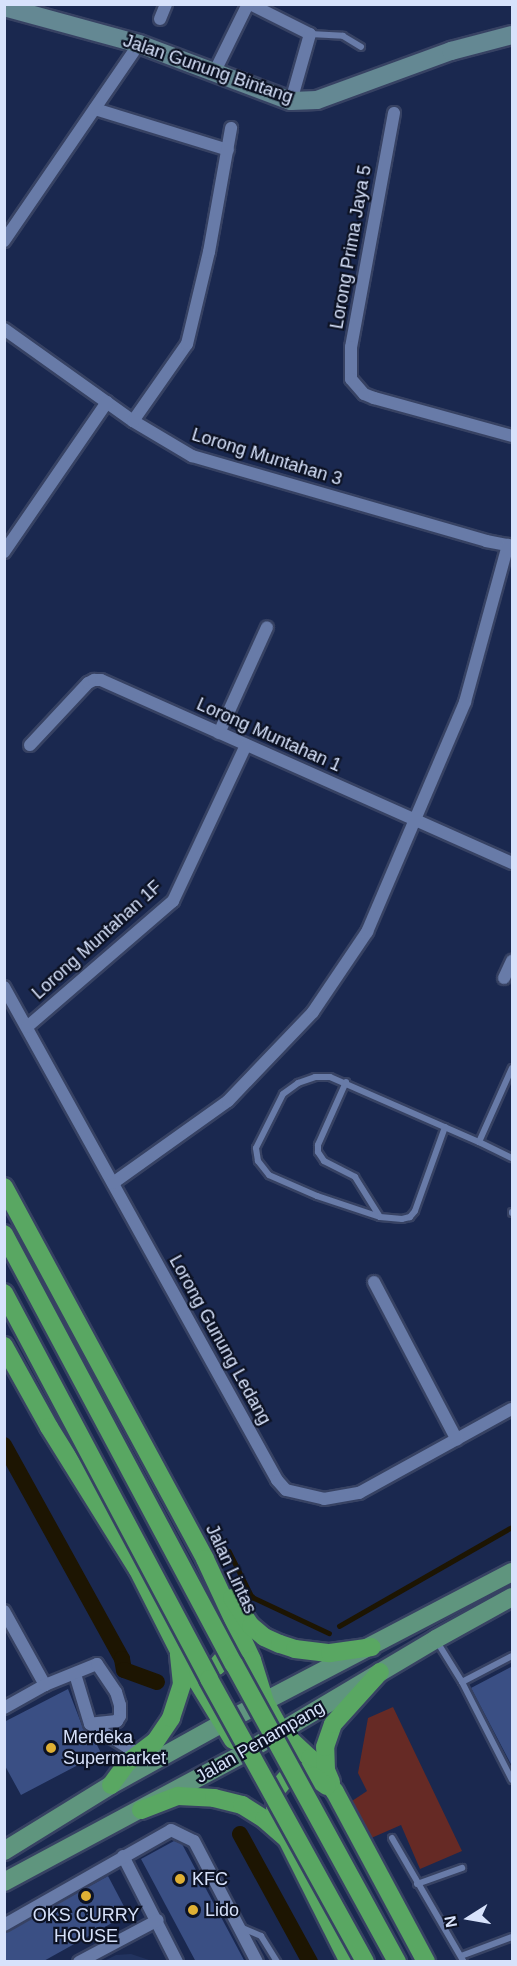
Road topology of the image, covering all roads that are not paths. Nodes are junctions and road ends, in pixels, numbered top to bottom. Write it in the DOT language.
graph roads {
  1 [pos="166,4"];
  2 [pos="249,4"];
  3 [pos="4,7"];
  4 [pos="160,19"];
  5 [pos="310,34"];
  6 [pos="513,35"];
  7 [pos="140,44"];
  8 [pos="361,47"];
  9 [pos="215,71"];
  10 [pos="291,100"];
  11 [pos="95,109"];
  12 [pos="394,113"];
  13 [pos="231,128"];
  14 [pos="228,150"];
  15 [pos="4,241"];
  16 [pos="4,329"];
  17 [pos="107,402"];
  18 [pos="133,421"];
  19 [pos="513,436"];
  20 [pos="510,546"];
  21 [pos="4,552"];
  22 [pos="267,627"];
  23 [pos="219,733"];
  24 [pos="30,745"];
  25 [pos="246,745"];
  26 [pos="414,820"];
  27 [pos="513,863"];
  28 [pos="513,961"];
  29 [pos="504,978"];
  30 [pos="4,987"];
  31 [pos="27,1027"];
  32 [pos="512,1070"];
  33 [pos="346,1082"];
  34 [pos="445,1127"];
  35 [pos="479,1142"];
  36 [pos="513,1158"];
  37 [pos="113,1184"];
  38 [pos="4,1187"];
  39 [pos="380,1217"];
  40 [pos="4,1234"];
  41 [pos="374,1282"];
  42 [pos="4,1293"];
  43 [pos="4,1346"];
  44 [pos="512,1410"];
  45 [pos="457,1440"];
  46 [pos="205,1559"];
  47 [pos="513,1572"];
  48 [pos="513,1597"];
  49 [pos="4,1611"];
  50 [pos="232,1619"];
  51 [pos="436,1639"];
  52 [pos="372,1647"];
  53 [pos="179,1651"];
  54 [pos="513,1656"];
  55 [pos="380,1672"];
  56 [pos="75,1674"];
  57 [pos="462,1682"];
  58 [pos="45,1685"];
  59 [pos="265,1702"];
  60 [pos="4,1708"];
  61 [pos="223,1723"];
  62 [pos="90,1724"];
  63 [pos="281,1731"];
  64 [pos="140,1755"];
  65 [pos="242,1755"];
  66 [pos="513,1780"];
  67 [pos="111,1785"];
  68 [pos="335,1792"];
  69 [pos="141,1810"];
  70 [pos="278,1821"];
  71 [pos="392,1838"];
  72 [pos="288,1840"];
  73 [pos="4,1851"];
  74 [pos="123,1856"];
  75 [pos="462,1868"];
  76 [pos="4,1882"];
  77 [pos="417,1884"];
  78 [pos="158,1920"];
  79 [pos="4,1925"];
  80 [pos="238,1927"];
  81 [pos="513,1937"];
  82 [pos="462,1959"];
  83 [pos="79,1962"];
  84 [pos="177,1962"];
  85 [pos="257,1962"];
  86 [pos="277,1962"];
  87 [pos="350,1962"];
  88 [pos="365,1962"];
  89 [pos="396,1962"];
  90 [pos="426,1962"];
  1 -- 4 [label="street"];
  2 -- 5 [label="street"];
  2 -- 9 [label="street"];
  3 -- 7 [label="street, Jalan Gunung Bintang"];
  5 -- 8 [label="lane"];
  5 -- 10 [label="street"];
  6 -- 10 [label="street, Jalan Gunung Bintang"];
  7 -- 9 [label="street, Jalan Gunung Bintang"];
  7 -- 11 [label="street"];
  9 -- 10 [label="street, Jalan Gunung Bintang"];
  11 -- 14 [label="street"];
  11 -- 15 [label="street"];
  12 -- 19 [label="street, Lorong Prima Jaya 5"];
  13 -- 14 [label="street"];
  14 -- 18 [label="street"];
  16 -- 17 [label="street, Lorong Muntahan 3"];
  17 -- 18 [label="street, Lorong Muntahan 3"];
  17 -- 21 [label="street"];
  18 -- 20 [label="street, Lorong Muntahan 3"];
  20 -- 26 [label="street"];
  22 -- 23 [label="street"];
  23 -- 24 [label="street, Lorong Muntahan 1"];
  23 -- 25 [label="street, Lorong Muntahan 1"];
  25 -- 26 [label="street, Lorong Muntahan 1"];
  25 -- 31 [label="street, Lorong Muntahan 1F"];
  26 -- 27 [label="street, Lorong Muntahan 1"];
  26 -- 37 [label="street"];
  28 -- 29 [label="street"];
  30 -- 31 [label="street, Lorong Gunung Ledang"];
  31 -- 37 [label="street, Lorong Gunung Ledang"];
  32 -- 35 [label="lane"];
  33 -- 34 [label="lane"];
  33 -- 39 [label="lane"];
  33 -- 39 [label="lane"];
  34 -- 35 [label="lane"];
  34 -- 39 [label="lane"];
  35 -- 36 [label="lane"];
  37 -- 45 [label="street, Lorong Gunung Ledang"];
  38 -- 46 [label="highway, Jalan Lintas"];
  40 -- 89 [label="highway, bridge"];
  41 -- 45 [label="street"];
  42 -- 88 [label="highway, bridge"];
  43 -- 53 [label="highway"];
  44 -- 45 [label="street, Lorong Gunung Ledang"];
  46 -- 50 [label="highway, Jalan Lintas"];
  46 -- 52 [label="highway"];
  47 -- 52 [label="main road, Jalan Penampang"];
  48 -- 51 [label="main road, Jalan Penampang"];
  49 -- 58 [label="street"];
  50 -- 53 [label="highway"];
  50 -- 59 [label="highway, Jalan Lintas"];
  51 -- 55 [label="main road, Jalan Penampang"];
  51 -- 57 [label="lane"];
  52 -- 59 [label="main road, Jalan Penampang"];
  53 -- 61 [label="highway"];
  53 -- 64 [label="highway"];
  54 -- 57 [label="lane"];
  55 -- 63 [label="main road, Jalan Penampang"];
  55 -- 68 [label="highway"];
  56 -- 58 [label="street"];
  56 -- 62 [label="street"];
  56 -- 62 [label="street"];
  57 -- 66 [label="lane"];
  58 -- 60 [label="street"];
  59 -- 61 [label="main road, Jalan Penampang"];
  59 -- 63 [label="highway, Jalan Lintas"];
  61 -- 65 [label="highway"];
  61 -- 67 [label="main road, Jalan Penampang"];
  62 -- 64 [label="street"];
  63 -- 65 [label="main road, Jalan Penampang"];
  63 -- 68 [label="highway, Jalan Lintas"];
  64 -- 67 [label="highway"];
  65 -- 69 [label="main road, Jalan Penampang"];
  65 -- 70 [label="highway"];
  67 -- 73 [label="main road, Jalan Penampang"];
  68 -- 70 [label="highway"];
  68 -- 90 [label="highway, Jalan Lintas"];
  69 -- 72 [label="highway"];
  69 -- 76 [label="main road, Jalan Penampang"];
  70 -- 72 [label="highway"];
  71 -- 77 [label="lane"];
  72 -- 87 [label="highway"];
  74 -- 78 [label="street"];
  74 -- 79 [label="street"];
  74 -- 80 [label="street"];
  75 -- 77 [label="lane"];
  77 -- 82 [label="lane"];
  78 -- 83 [label="street"];
  78 -- 84 [label="street"];
  80 -- 85 [label="street"];
  80 -- 86 [label="lane"];
  81 -- 82 [label="lane"];
}
